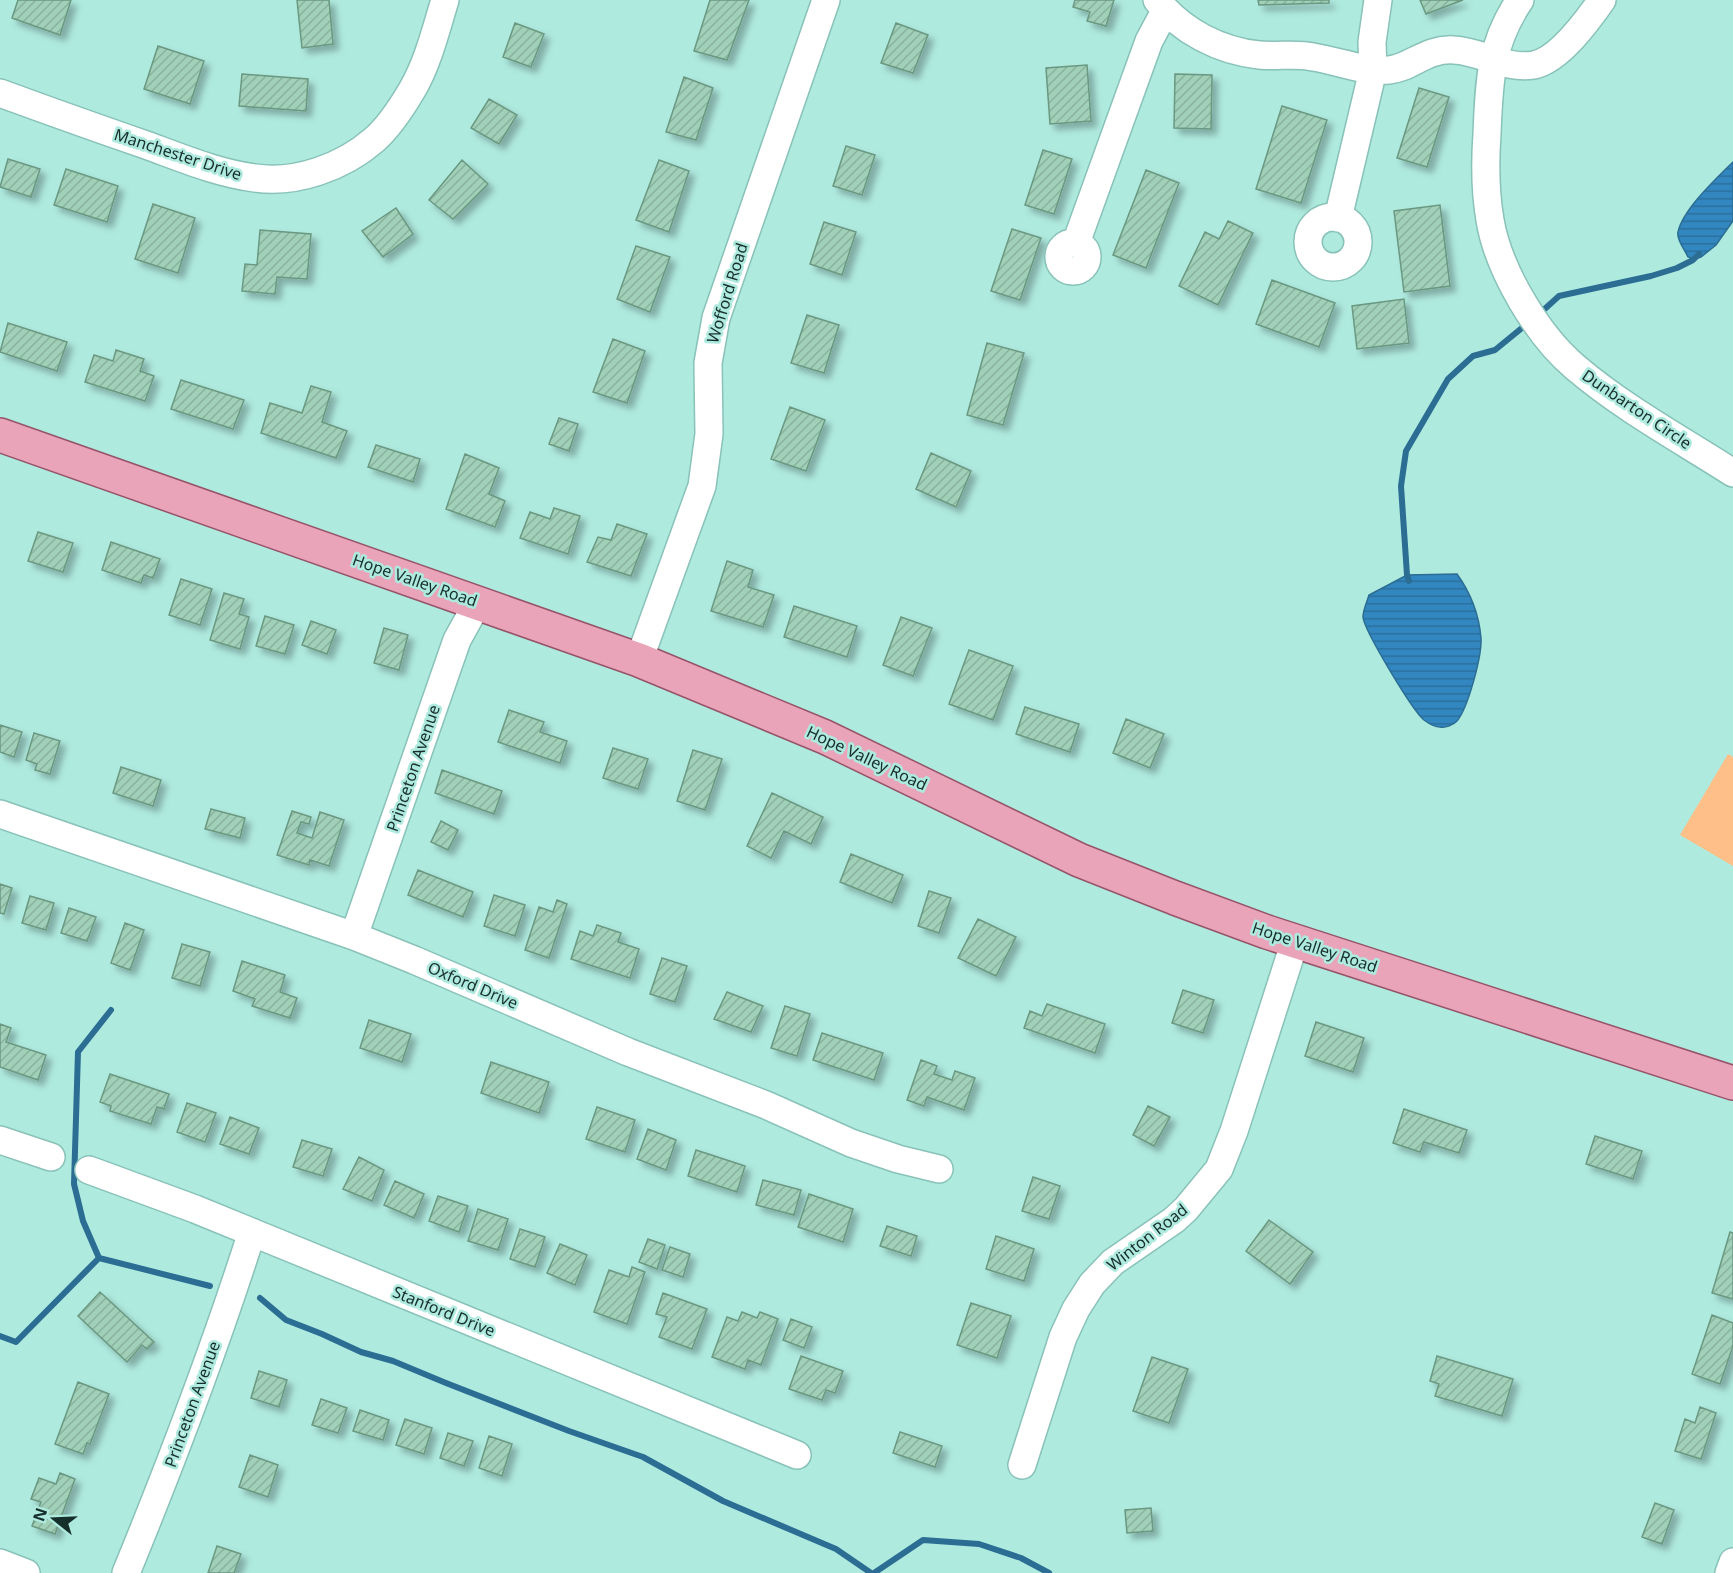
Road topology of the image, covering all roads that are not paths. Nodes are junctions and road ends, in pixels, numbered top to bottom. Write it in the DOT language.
graph roads {
  1 [pos="445,0"];
  2 [pos="826,0"];
  3 [pos="1378,0"];
  4 [pos="1520,0"];
  5 [pos="1602,0"];
  6 [pos="1161,5"];
  7 [pos="1493,60"];
  8 [pos="1373,70"];
  9 [pos="0,93"];
  10 [pos="1338,218"];
  11 [pos="1076,243"];
  12 [pos="0,435"];
  13 [pos="1733,473"];
  14 [pos="478,602"];
  15 [pos="639,660"];
  16 [pos="0,814"];
  17 [pos="354,936"];
  18 [pos="1295,941"];
  19 [pos="1733,1083"];
  20 [pos="0,1140"];
  21 [pos="51,1157"];
  22 [pos="939,1169"];
  23 [pos="89,1170"];
  24 [pos="252,1232"];
  25 [pos="797,1455"];
  26 [pos="1022,1465"];
  27 [pos="1733,1562"];
  28 [pos="0,1563"];
  29 [pos="26,1573"];
  30 [pos="126,1573"];
  31 [pos="1729,1573"];
  1 -- 9 [label="street, Manchester Drive"];
  2 -- 15 [label="street, Wofford Road"];
  3 -- 8 [label="street"];
  4 -- 7 [label="street, Dunbarton Circle"];
  5 -- 7 [label="street"];
  6 -- 8 [label="street"];
  6 -- 11 [label="street"];
  7 -- 8 [label="street"];
  7 -- 13 [label="street, Dunbarton Circle"];
  8 -- 10 [label="street"];
  12 -- 14 [label="main road, Hope Valley Road"];
  14 -- 15 [label="main road, Hope Valley Road"];
  14 -- 17 [label="street, Princeton Avenue"];
  15 -- 18 [label="main road, Hope Valley Road"];
  16 -- 17 [label="street, Oxford Drive"];
  17 -- 22 [label="street, Oxford Drive"];
  18 -- 19 [label="main road, Hope Valley Road"];
  18 -- 26 [label="street, Winton Road"];
  20 -- 21 [label="street"];
  23 -- 24 [label="street, Stanford Drive"];
  24 -- 25 [label="street, Stanford Drive"];
  24 -- 30 [label="street, Princeton Avenue"];
  27 -- 31 [label="street"];
  28 -- 29 [label="street"];
}
